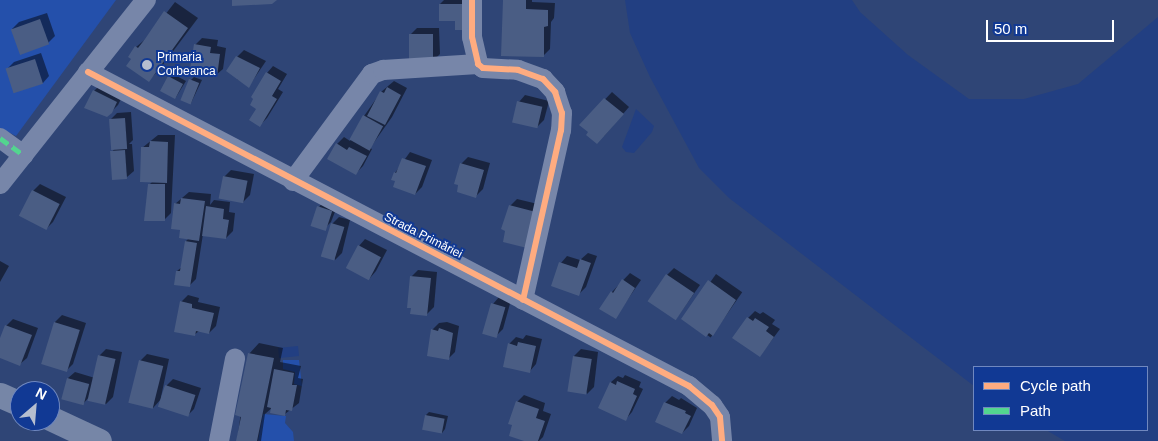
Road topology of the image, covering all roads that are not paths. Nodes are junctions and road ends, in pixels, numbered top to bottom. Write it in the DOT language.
graph roads {
  1 [pos="146,0"];
  2 [pos="472,0"];
  3 [pos="478,64"];
  4 [pos="88,72"];
  5 [pos="0,138"];
  6 [pos="23,155"];
  7 [pos="293,181"];
  8 [pos="0,184"];
  9 [pos="523,300"];
  10 [pos="234,359"];
  11 [pos="60,423"];
  12 [pos="99,441"];
  13 [pos="219,441"];
  14 [pos="722,441"];
  1 -- 4 [label="street"];
  2 -- 3 [label="street"];
  3 -- 7 [label="street"];
  3 -- 9 [label="street"];
  4 -- 6 [label="street"];
  4 -- 7 [label="street, Strada Primăriei"];
  5 -- 6 [label="street"];
  6 -- 8 [label="street"];
  7 -- 9 [label="street, Strada Primăriei"];
  9 -- 14 [label="street, Strada Primăriei"];
  10 -- 13 [label="street"];
  11 -- 12 [label="main road"];
}
